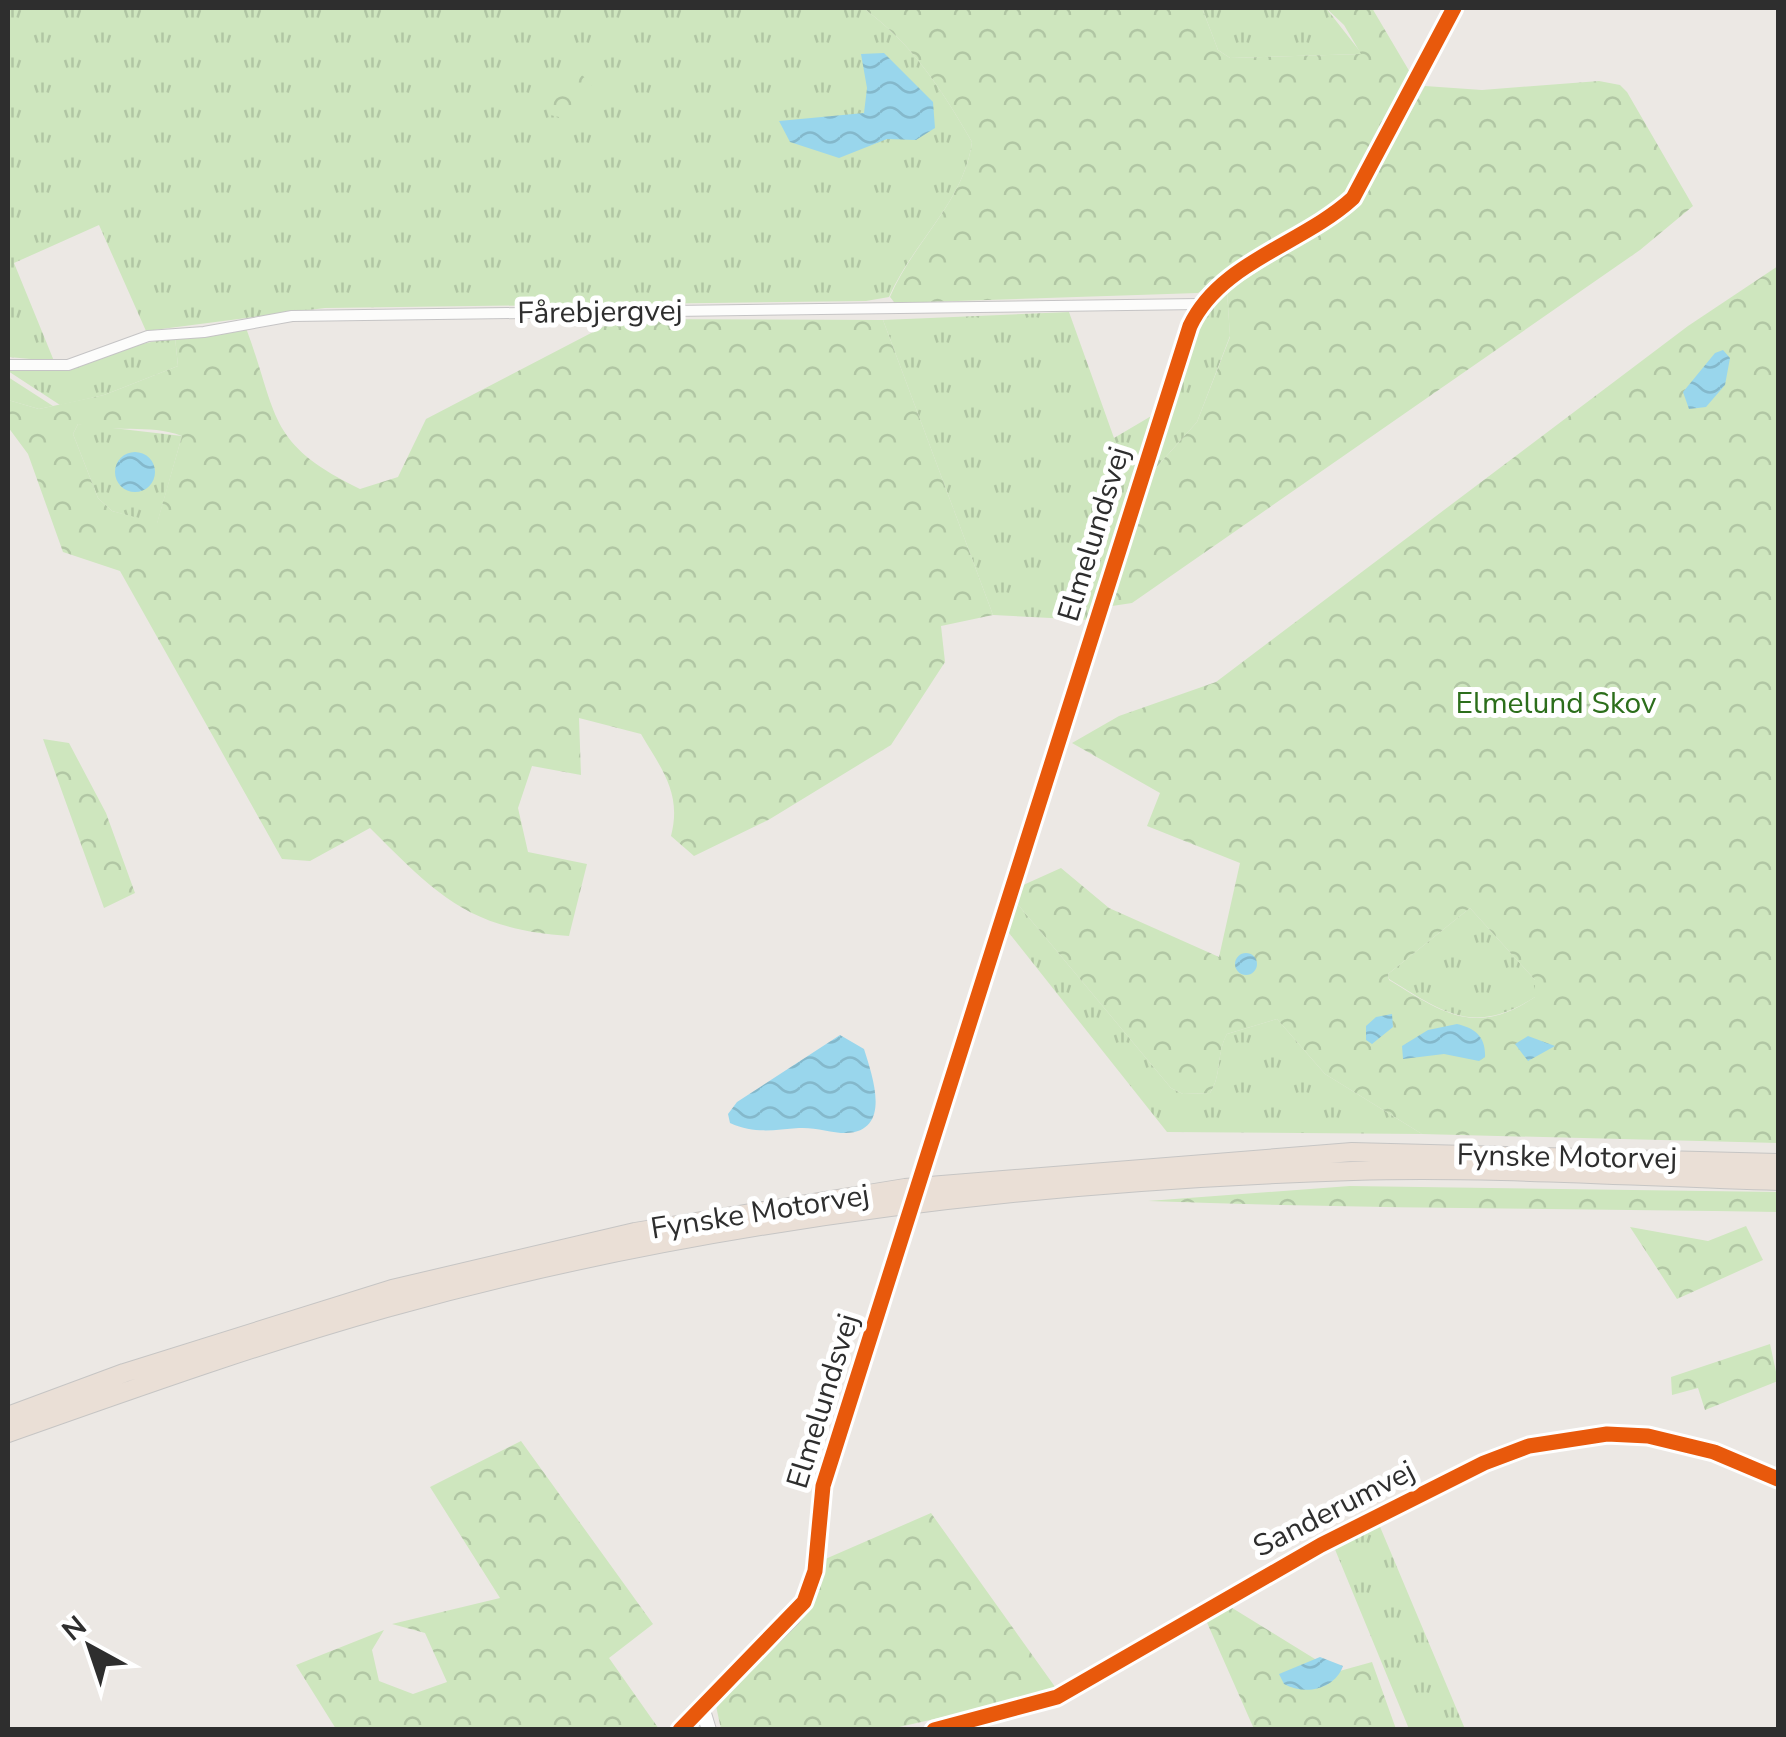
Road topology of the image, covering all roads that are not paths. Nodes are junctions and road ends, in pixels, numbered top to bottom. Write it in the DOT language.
graph roads {
  1 [pos="1454,8"];
  2 [pos="1200,304"];
  3 [pos="8,365"];
  4 [pos="1778,1162"];
  5 [pos="924,1166"];
  6 [pos="1778,1180"];
  7 [pos="908,1220"];
  8 [pos="8,1416"];
  9 [pos="8,1433"];
  10 [pos="1778,1479"];
  11 [pos="702,1707"];
  12 [pos="680,1730"];
  13 [pos="709,1730"];
  14 [pos="934,1730"];
  1 -- 2 [label="street"];
  2 -- 3 [label="street, Fårebjergvej"];
  2 -- 5 [label="street, Elmelundsvej"];
  4 -- 8 [label="highway, Fynske Motorvej"];
  6 -- 9 [label="highway, Fynske Motorvej"];
  7 -- 11 [label="street, Elmelundsvej"];
  10 -- 14 [label="street, Sanderumvej"];
  11 -- 12 [label="street, Elmelundsvej"];
  11 -- 13 [label="street"];
}
